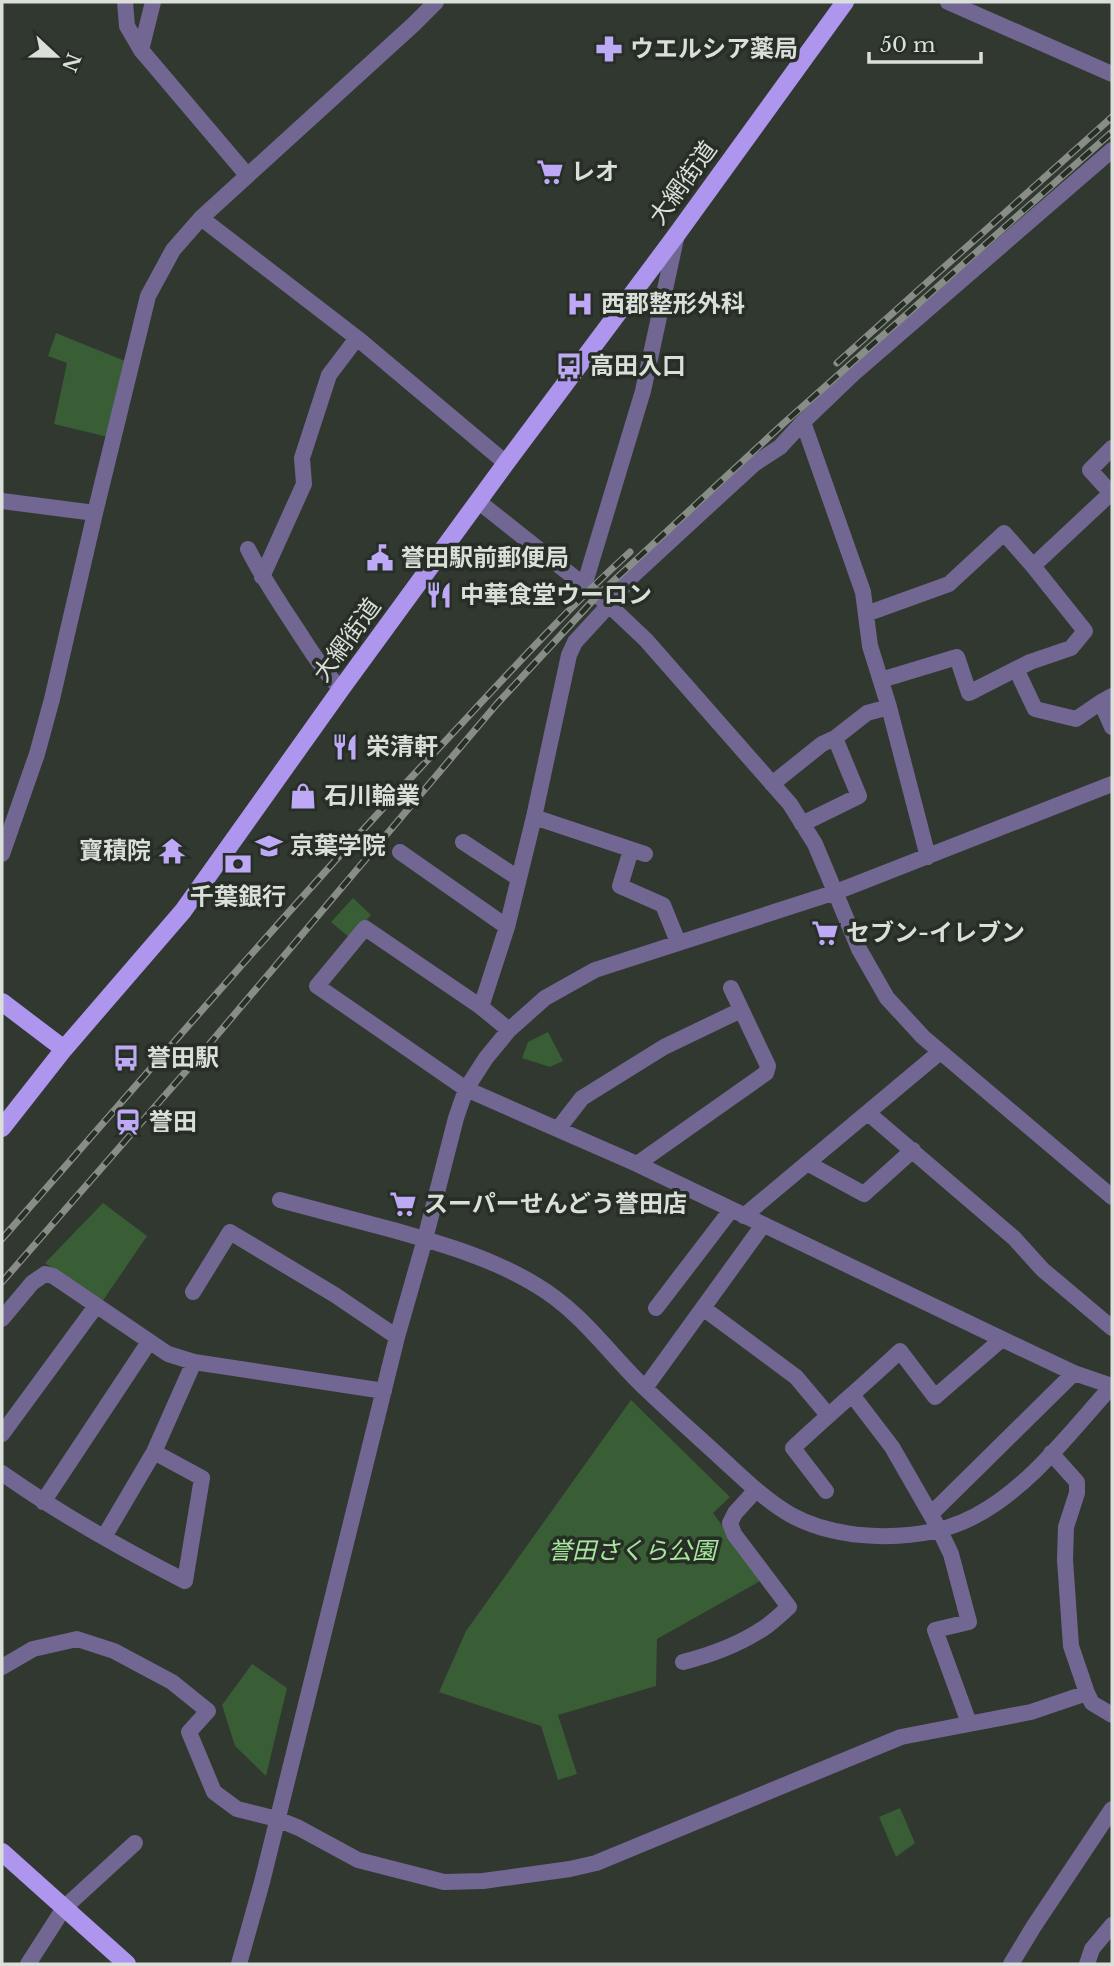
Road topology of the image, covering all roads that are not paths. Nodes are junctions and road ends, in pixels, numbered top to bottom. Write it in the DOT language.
graph roads {
  1 [pos="125,2"];
  2 [pos="153,2"];
  3 [pos="436,2"];
  4 [pos="845,2"];
  5 [pos="948,2"];
  6 [pos="141,50"];
  7 [pos="1112,74"];
  8 [pos="1112,150"];
  9 [pos="247,175"];
  10 [pos="201,218"];
  11 [pos="677,234"];
  12 [pos="356,338"];
  13 [pos="803,422"];
  14 [pos="1112,448"];
  15 [pos="506,463"];
  16 [pos="2,501"];
  17 [pos="478,502"];
  18 [pos="95,513"];
  19 [pos="248,549"];
  20 [pos="1033,566"];
  21 [pos="262,577"];
  22 [pos="584,586"];
  23 [pos="609,606"];
  24 [pos="866,614"];
  25 [pos="1016,669"];
  26 [pos="881,681"];
  27 [pos="341,689"];
  28 [pos="1107,699"];
  29 [pos="889,707"];
  30 [pos="1112,727"];
  31 [pos="835,738"];
  32 [pos="772,784"];
  33 [pos="1112,784"];
  34 [pos="534,817"];
  35 [pos="802,824"];
  36 [pos="463,842"];
  37 [pos="400,852"];
  38 [pos="2,854"];
  39 [pos="928,857"];
  40 [pos="517,878"];
  41 [pos="836,892"];
  42 [pos="507,927"];
  43 [pos="678,942"];
  44 [pos="731,988"];
  45 [pos="2,1002"];
  46 [pos="481,1007"];
  47 [pos="741,1010"];
  48 [pos="509,1030"];
  49 [pos="64,1049"];
  50 [pos="940,1052"];
  51 [pos="466,1089"];
  52 [pos="868,1114"];
  53 [pos="2,1128"];
  54 [pos="558,1129"];
  55 [pos="913,1150"];
  56 [pos="807,1163"];
  57 [pos="637,1164"];
  58 [pos="1112,1197"];
  59 [pos="280,1200"];
  60 [pos="737,1213"];
  61 [pos="763,1225"];
  62 [pos="425,1239"];
  63 [pos="193,1292"];
  64 [pos="96,1306"];
  65 [pos="656,1308"];
  66 [pos="703,1308"];
  67 [pos="2,1319"];
  68 [pos="1112,1328"];
  69 [pos="397,1337"];
  70 [pos="1002,1339"];
  71 [pos="149,1342"];
  72 [pos="194,1362"];
  73 [pos="1074,1373"];
  74 [pos="1112,1386"];
  75 [pos="645,1388"];
  76 [pos="384,1391"];
  77 [pos="853,1396"];
  78 [pos="828,1415"];
  79 [pos="2,1434"];
  80 [pos="154,1452"];
  81 [pos="1051,1453"];
  82 [pos="2,1474"];
  83 [pos="756,1490"];
  84 [pos="826,1491"];
  85 [pos="43,1502"];
  86 [pos="931,1514"];
  87 [pos="939,1529"];
  88 [pos="104,1537"];
  89 [pos="683,1661"];
  90 [pos="2,1667"];
  91 [pos="1087,1693"];
  92 [pos="1112,1715"];
  93 [pos="968,1723"];
  94 [pos="1112,1809"];
  95 [pos="277,1819"];
  96 [pos="135,1843"];
  97 [pos="2,1852"];
  98 [pos="64,1908"];
  99 [pos="1112,1925"];
  100 [pos="28,1964"];
  101 [pos="127,1964"];
  102 [pos="239,1964"];
  103 [pos="1011,1964"];
  104 [pos="1087,1964"];
  1 -- 6 [label="street"];
  2 -- 6 [label="street"];
  3 -- 9 [label="street"];
  4 -- 11 [label="main road, 大網街道"];
  5 -- 7 [label="street"];
  6 -- 9 [label="street"];
  8 -- 13 [label="street"];
  9 -- 10 [label="street"];
  10 -- 12 [label="street"];
  10 -- 18 [label="street"];
  11 -- 15 [label="main road, 大網街道"];
  11 -- 22 [label="street"];
  12 -- 15 [label="street"];
  12 -- 21 [label="street"];
  13 -- 23 [label="street"];
  13 -- 24 [label="street"];
  14 -- 20 [label="street"];
  15 -- 17 [label="main road, 大網街道"];
  16 -- 18 [label="street"];
  17 -- 22 [label="street"];
  17 -- 27 [label="main road, 大網街道"];
  18 -- 38 [label="street"];
  19 -- 21 [label="street"];
  20 -- 24 [label="street"];
  20 -- 25 [label="street"];
  21 -- 27 [label="street"];
  22 -- 23 [label="street"];
  23 -- 32 [label="street"];
  23 -- 34 [label="street"];
  24 -- 26 [label="street"];
  25 -- 26 [label="street"];
  25 -- 28 [label="street"];
  26 -- 29 [label="street"];
  27 -- 49 [label="main road, 大網街道"];
  28 -- 30 [label="street"];
  29 -- 31 [label="street"];
  29 -- 39 [label="street"];
  31 -- 32 [label="street"];
  31 -- 35 [label="street"];
  32 -- 35 [label="street"];
  33 -- 39 [label="street"];
  34 -- 40 [label="street"];
  34 -- 43 [label="street"];
  35 -- 41 [label="street"];
  36 -- 40 [label="street"];
  37 -- 42 [label="street"];
  39 -- 41 [label="street"];
  40 -- 42 [label="street"];
  41 -- 43 [label="street"];
  41 -- 50 [label="street"];
  42 -- 46 [label="street"];
  43 -- 48 [label="street"];
  44 -- 47 [label="street"];
  45 -- 49 [label="main road"];
  46 -- 48 [label="street"];
  46 -- 51 [label="street"];
  47 -- 54 [label="street"];
  47 -- 57 [label="street"];
  48 -- 51 [label="street"];
  49 -- 53 [label="main road, 大網街道"];
  50 -- 52 [label="street"];
  50 -- 58 [label="street"];
  51 -- 54 [label="street"];
  51 -- 62 [label="street"];
  52 -- 55 [label="street"];
  52 -- 56 [label="street"];
  54 -- 57 [label="street"];
  55 -- 56 [label="street"];
  55 -- 68 [label="street"];
  56 -- 60 [label="street"];
  57 -- 60 [label="street"];
  59 -- 62 [label="street"];
  60 -- 61 [label="street"];
  60 -- 65 [label="street"];
  61 -- 66 [label="street"];
  61 -- 70 [label="street"];
  62 -- 69 [label="street"];
  62 -- 75 [label="street"];
  63 -- 69 [label="street"];
  64 -- 67 [label="street"];
  64 -- 71 [label="street"];
  64 -- 79 [label="street"];
  66 -- 75 [label="street"];
  66 -- 78 [label="street"];
  69 -- 76 [label="street"];
  70 -- 73 [label="street"];
  70 -- 77 [label="street"];
  71 -- 72 [label="street"];
  71 -- 85 [label="street"];
  72 -- 76 [label="street"];
  72 -- 80 [label="street"];
  73 -- 74 [label="street"];
  73 -- 86 [label="street"];
  74 -- 81 [label="street"];
  75 -- 83 [label="street"];
  76 -- 95 [label="street"];
  77 -- 78 [label="street"];
  77 -- 86 [label="street"];
  78 -- 84 [label="street"];
  80 -- 88 [label="street"];
  80 -- 88 [label="street"];
  81 -- 87 [label="street"];
  81 -- 91 [label="street"];
  82 -- 85 [label="street"];
  83 -- 87 [label="street"];
  83 -- 89 [label="street"];
  85 -- 88 [label="street"];
  86 -- 87 [label="street"];
  87 -- 93 [label="street"];
  90 -- 95 [label="street"];
  91 -- 92 [label="street"];
  91 -- 93 [label="street"];
  93 -- 95 [label="street"];
  94 -- 103 [label="street"];
  95 -- 102 [label="street"];
  96 -- 98 [label="street"];
  97 -- 98 [label="main road"];
  98 -- 100 [label="street"];
  98 -- 101 [label="main road"];
  99 -- 104 [label="street"];
}
